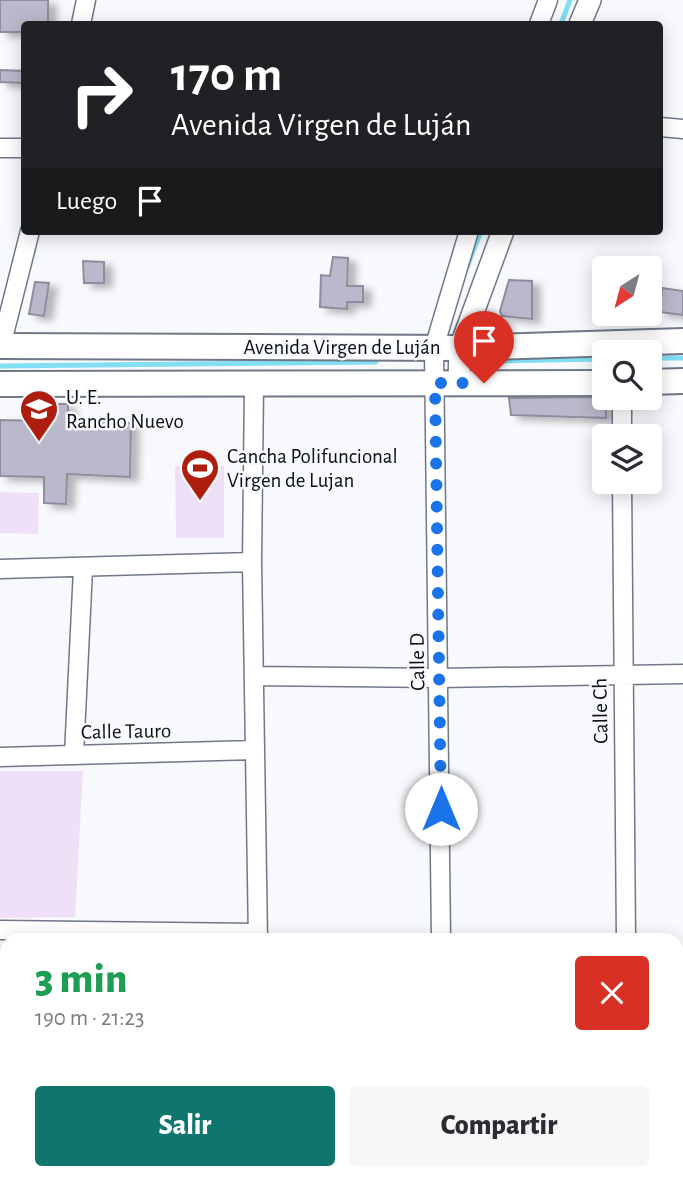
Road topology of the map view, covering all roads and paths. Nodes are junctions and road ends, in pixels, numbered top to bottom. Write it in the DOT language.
graph roads {
  1 [pos="86,0"];
  2 [pos="548,0"];
  3 [pos="590,0"];
  4 [pos="82,21"];
  5 [pos="539,21"];
  6 [pos="581,21"];
  7 [pos="663,127"];
  8 [pos="683,129"];
  9 [pos="0,148"];
  10 [pos="21,148"];
  11 [pos="29,235"];
  12 [pos="468,235"];
  13 [pos="502,235"];
  14 [pos="683,341"];
  15 [pos="1,346"];
  16 [pos="434,348"];
  17 [pos="460,348"];
  18 [pos="662,382"];
  19 [pos="683,382"];
  20 [pos="447,383"];
  21 [pos="592,383"];
  22 [pos="0,384"];
  23 [pos="254,385"];
  24 [pos="622,494"];
  25 [pos="252,562"];
  26 [pos="0,569"];
  27 [pos="83,569"];
  28 [pos="622,673"];
  29 [pos="683,674"];
  30 [pos="254,676"];
  31 [pos="440,678"];
  32 [pos="254,750"];
  33 [pos="74,755"];
  34 [pos="0,757"];
  35 [pos="0,930"];
  36 [pos="111,933"];
  37 [pos="258,933"];
  38 [pos="442,933"];
  39 [pos="626,933"];
  1 -- 4 [label="street"];
  2 -- 5 [label="street"];
  3 -- 6 [label="street"];
  7 -- 8 [label="street"];
  9 -- 10 [label="street"];
  11 -- 15 [label="street"];
  12 -- 16 [label="street, Calle D"];
  13 -- 17 [label="street"];
  14 -- 17 [label="main road, Avenida Virgen de Luján"];
  15 -- 16 [label="main road, Avenida Virgen de Luján"];
  16 -- 17 [label="main road, Avenida Virgen de Luján"];
  16 -- 20 [label="street, Calle D"];
  17 -- 20 [label="street"];
  18 -- 19 [label="main road"];
  20 -- 21 [label="main road, Avenida Virgen de Luján"];
  20 -- 23 [label="main road, Avenida Virgen de Luján"];
  20 -- 31 [label="street, Calle D"];
  22 -- 23 [label="main road, Avenida Virgen de Luján"];
  23 -- 25 [label="street"];
  24 -- 28 [label="street, Calle Ch"];
  25 -- 27 [label="street"];
  25 -- 30 [label="street"];
  26 -- 27 [label="street"];
  27 -- 33 [label="street"];
  28 -- 29 [label="street"];
  28 -- 31 [label="street"];
  28 -- 39 [label="street, Calle Ch"];
  30 -- 31 [label="street"];
  30 -- 32 [label="street"];
  31 -- 38 [label="street, Calle D"];
  32 -- 33 [label="street, Calle Tauro"];
  32 -- 37 [label="street"];
  33 -- 34 [label="street, Calle Tauro"];
  35 -- 36 [label="street"];
}
